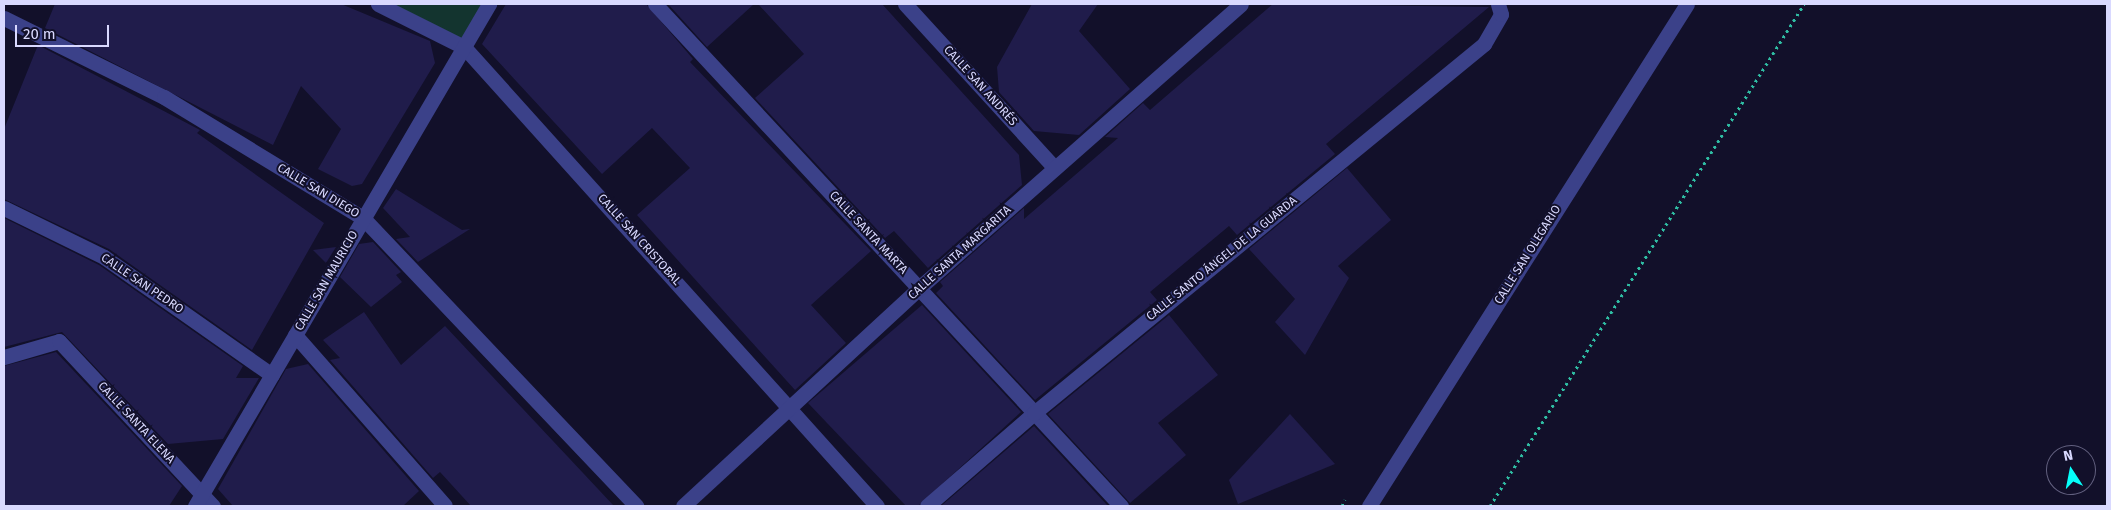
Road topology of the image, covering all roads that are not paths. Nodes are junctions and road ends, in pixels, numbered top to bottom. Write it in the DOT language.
graph roads {
  1 [pos="378,4"];
  2 [pos="489,4"];
  3 [pos="655,4"];
  4 [pos="905,4"];
  5 [pos="1241,4"];
  6 [pos="1498,4"];
  7 [pos="1687,4"];
  8 [pos="4,18"];
  9 [pos="464,47"];
  10 [pos="1055,168"];
  11 [pos="4,208"];
  12 [pos="364,218"];
  13 [pos="919,288"];
  14 [pos="295,335"];
  15 [pos="4,357"];
  16 [pos="272,374"];
  17 [pos="792,408"];
  18 [pos="1034,413"];
  19 [pos="198,500"];
  20 [pos="213,506"];
  21 [pos="445,506"];
  22 [pos="636,506"];
  23 [pos="683,506"];
  24 [pos="877,506"];
  25 [pos="927,506"];
  26 [pos="1121,506"];
  27 [pos="1368,506"];
  1 -- 9 [label="street, CALLE SAN CRISTOBAL"];
  2 -- 9 [label="street, CALLE SAN MAURICIO"];
  3 -- 13 [label="street, CALLE SANTA MARTA"];
  4 -- 10 [label="street, CALLE SAN ANDRÉS"];
  5 -- 10 [label="street, CALLE SANTA MARGARITA"];
  6 -- 18 [label="street, CALLE SANTO ÁNGEL DE LA GUARDA"];
  7 -- 27 [label="street, CALLE SAN OLEGARIO"];
  8 -- 12 [label="street, CALLE SAN DIEGO"];
  9 -- 12 [label="street, CALLE SAN MAURICIO"];
  9 -- 17 [label="street, CALLE SAN CRISTOBAL"];
  10 -- 13 [label="street, CALLE SANTA MARGARITA"];
  11 -- 16 [label="street, CALLE SAN PEDRO"];
  12 -- 14 [label="street, CALLE SAN MAURICIO"];
  12 -- 22 [label="street, CALLE SAN DIEGO"];
  13 -- 17 [label="street, CALLE SANTA MARGARITA"];
  13 -- 18 [label="street, CALLE SANTA MARTA"];
  14 -- 16 [label="street, CALLE SAN MAURICIO"];
  14 -- 21 [label="street"];
  15 -- 19 [label="street, CALLE SANTA ELENA"];
  16 -- 19 [label="street, CALLE SAN MAURICIO"];
  17 -- 23 [label="street, CALLE SANTA MARGARITA"];
  17 -- 24 [label="street, CALLE SAN CRISTOBAL"];
  18 -- 25 [label="street, CALLE SANTO ÁNGEL DE LA GUARDA"];
  18 -- 26 [label="street, CALLE SANTA MARTA"];
  19 -- 20 [label="street, CALLE SANTA ELENA"];
}
